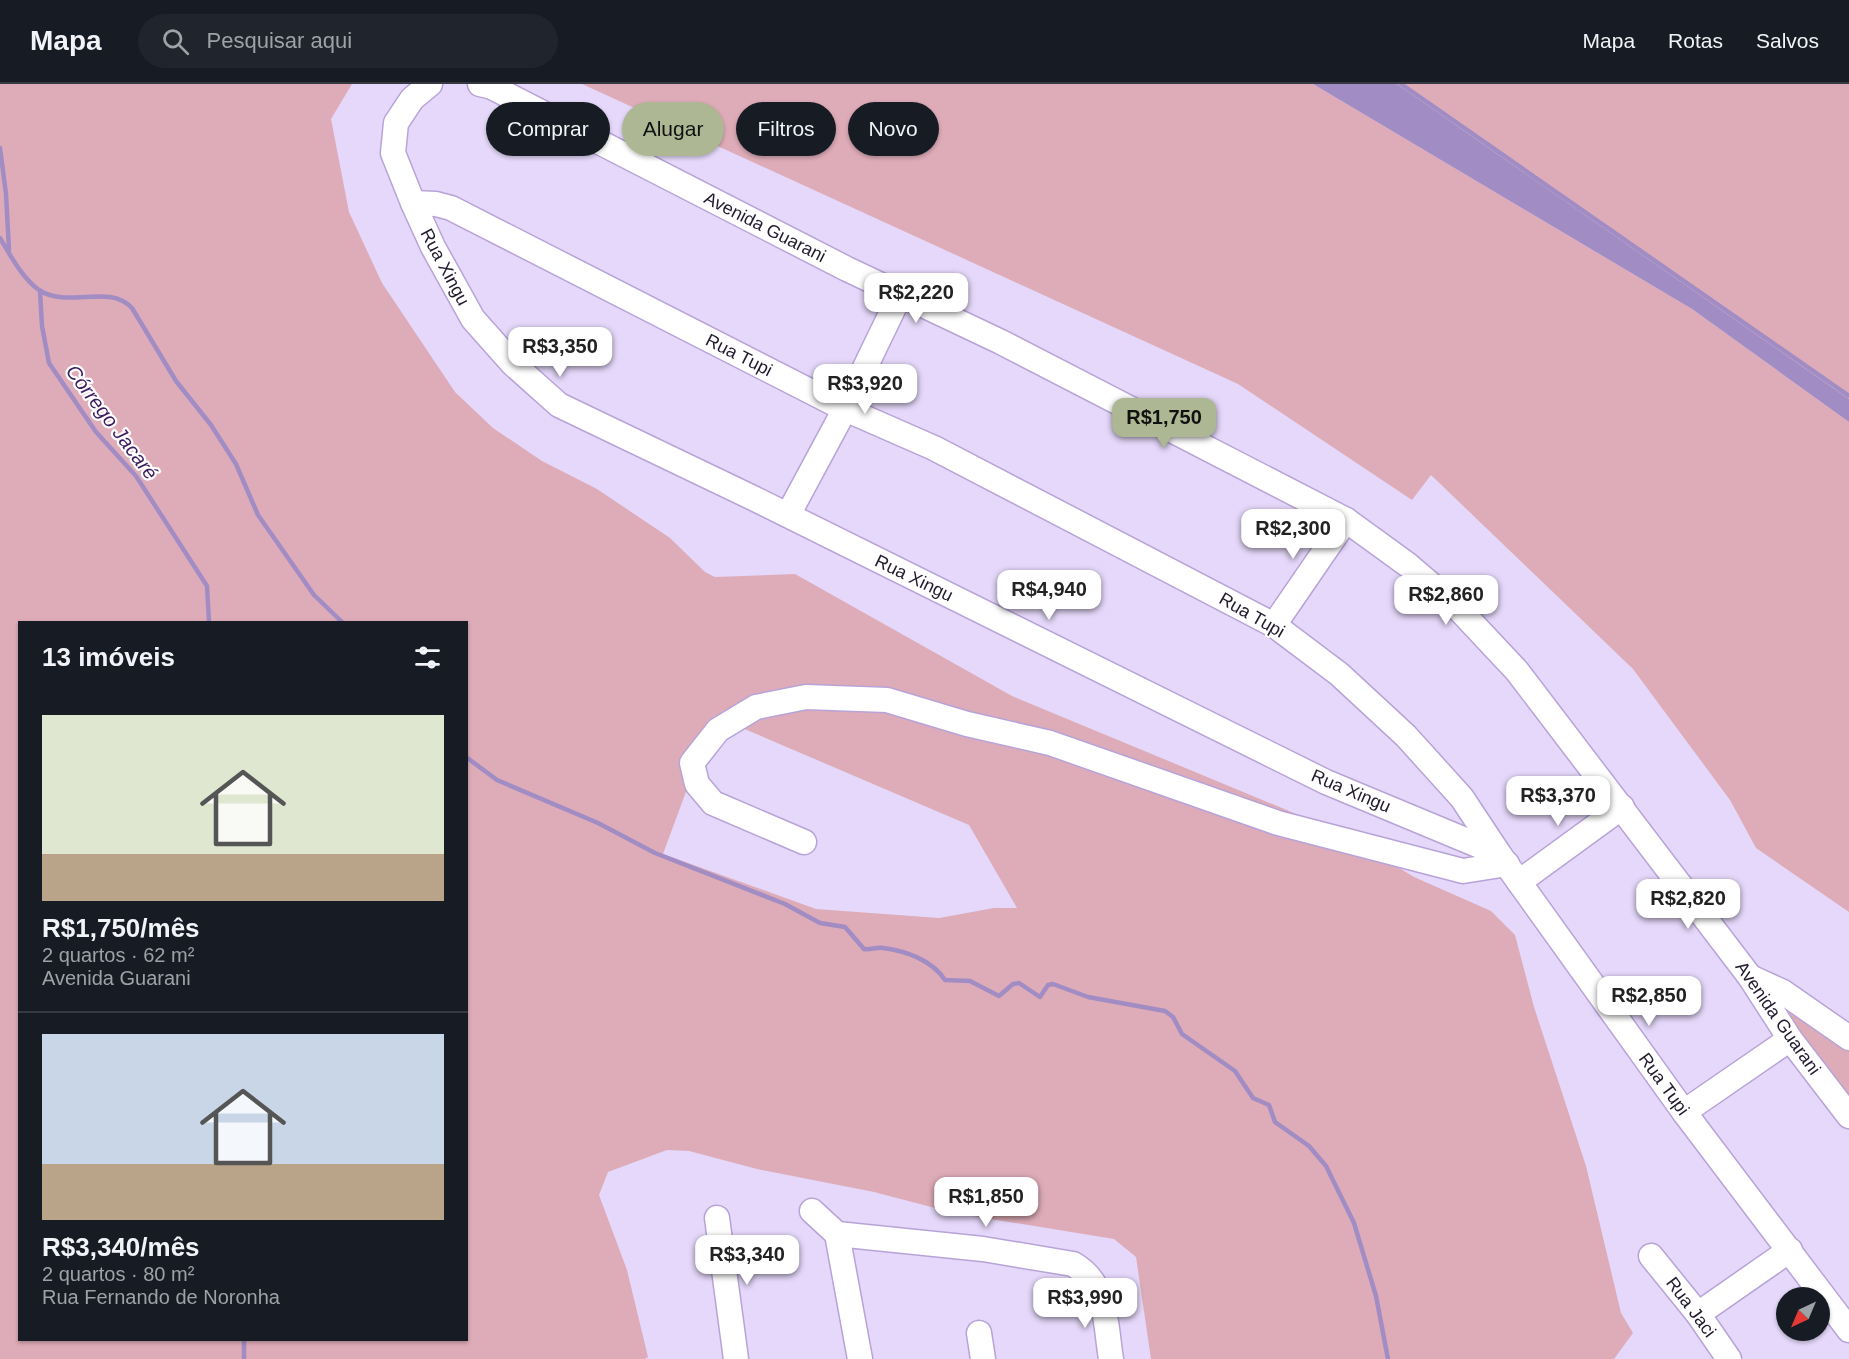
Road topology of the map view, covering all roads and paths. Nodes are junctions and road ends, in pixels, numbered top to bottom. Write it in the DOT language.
graph roads {
  1 [pos="430,84"];
  2 [pos="480,84"];
  3 [pos="413,203"];
  4 [pos="901,293"];
  5 [pos="845,409"];
  6 [pos="788,515"];
  7 [pos="1346,520"];
  8 [pos="1274,625"];
  9 [pos="1622,807"];
  10 [pos="804,842"];
  11 [pos="1508,866"];
  12 [pos="1750,977"];
  13 [pos="1849,1038"];
  14 [pos="1790,1039"];
  15 [pos="1684,1112"];
  16 [pos="1849,1116"];
  17 [pos="812,1211"];
  18 [pos="717,1218"];
  19 [pos="837,1234"];
  20 [pos="1790,1250"];
  21 [pos="1651,1256"];
  22 [pos="1698,1314"];
  23 [pos="1849,1330"];
  24 [pos="979,1333"];
  25 [pos="736,1359"];
  26 [pos="860,1359"];
  27 [pos="983,1359"];
  28 [pos="1111,1359"];
  29 [pos="1729,1359"];
  1 -- 3 [label="street"];
  2 -- 4 [label="street, Avenida Guarani"];
  3 -- 5 [label="street, Rua Tupi"];
  3 -- 6 [label="street, Rua Xingu"];
  4 -- 5 [label="street"];
  4 -- 7 [label="street, Avenida Guarani"];
  5 -- 6 [label="street"];
  5 -- 8 [label="street, Rua Tupi"];
  6 -- 11 [label="street, Rua Xingu"];
  7 -- 8 [label="street"];
  7 -- 9 [label="street, Avenida Guarani"];
  8 -- 11 [label="street, Rua Tupi"];
  9 -- 11 [label="street"];
  9 -- 12 [label="street, Avenida Guarani"];
  10 -- 11 [label="street"];
  11 -- 15 [label="street, Rua Tupi"];
  12 -- 13 [label="street"];
  12 -- 14 [label="street, Avenida Guarani"];
  14 -- 15 [label="street"];
  14 -- 16 [label="street, Avenida Guarani"];
  15 -- 20 [label="street, Rua Tupi"];
  17 -- 19 [label="street"];
  18 -- 25 [label="street"];
  19 -- 26 [label="street"];
  19 -- 28 [label="street"];
  20 -- 22 [label="street"];
  20 -- 23 [label="street, Rua Tupi"];
  21 -- 22 [label="street, Rua Jaci"];
  22 -- 29 [label="street, Rua Jaci"];
  24 -- 27 [label="street"];
}
